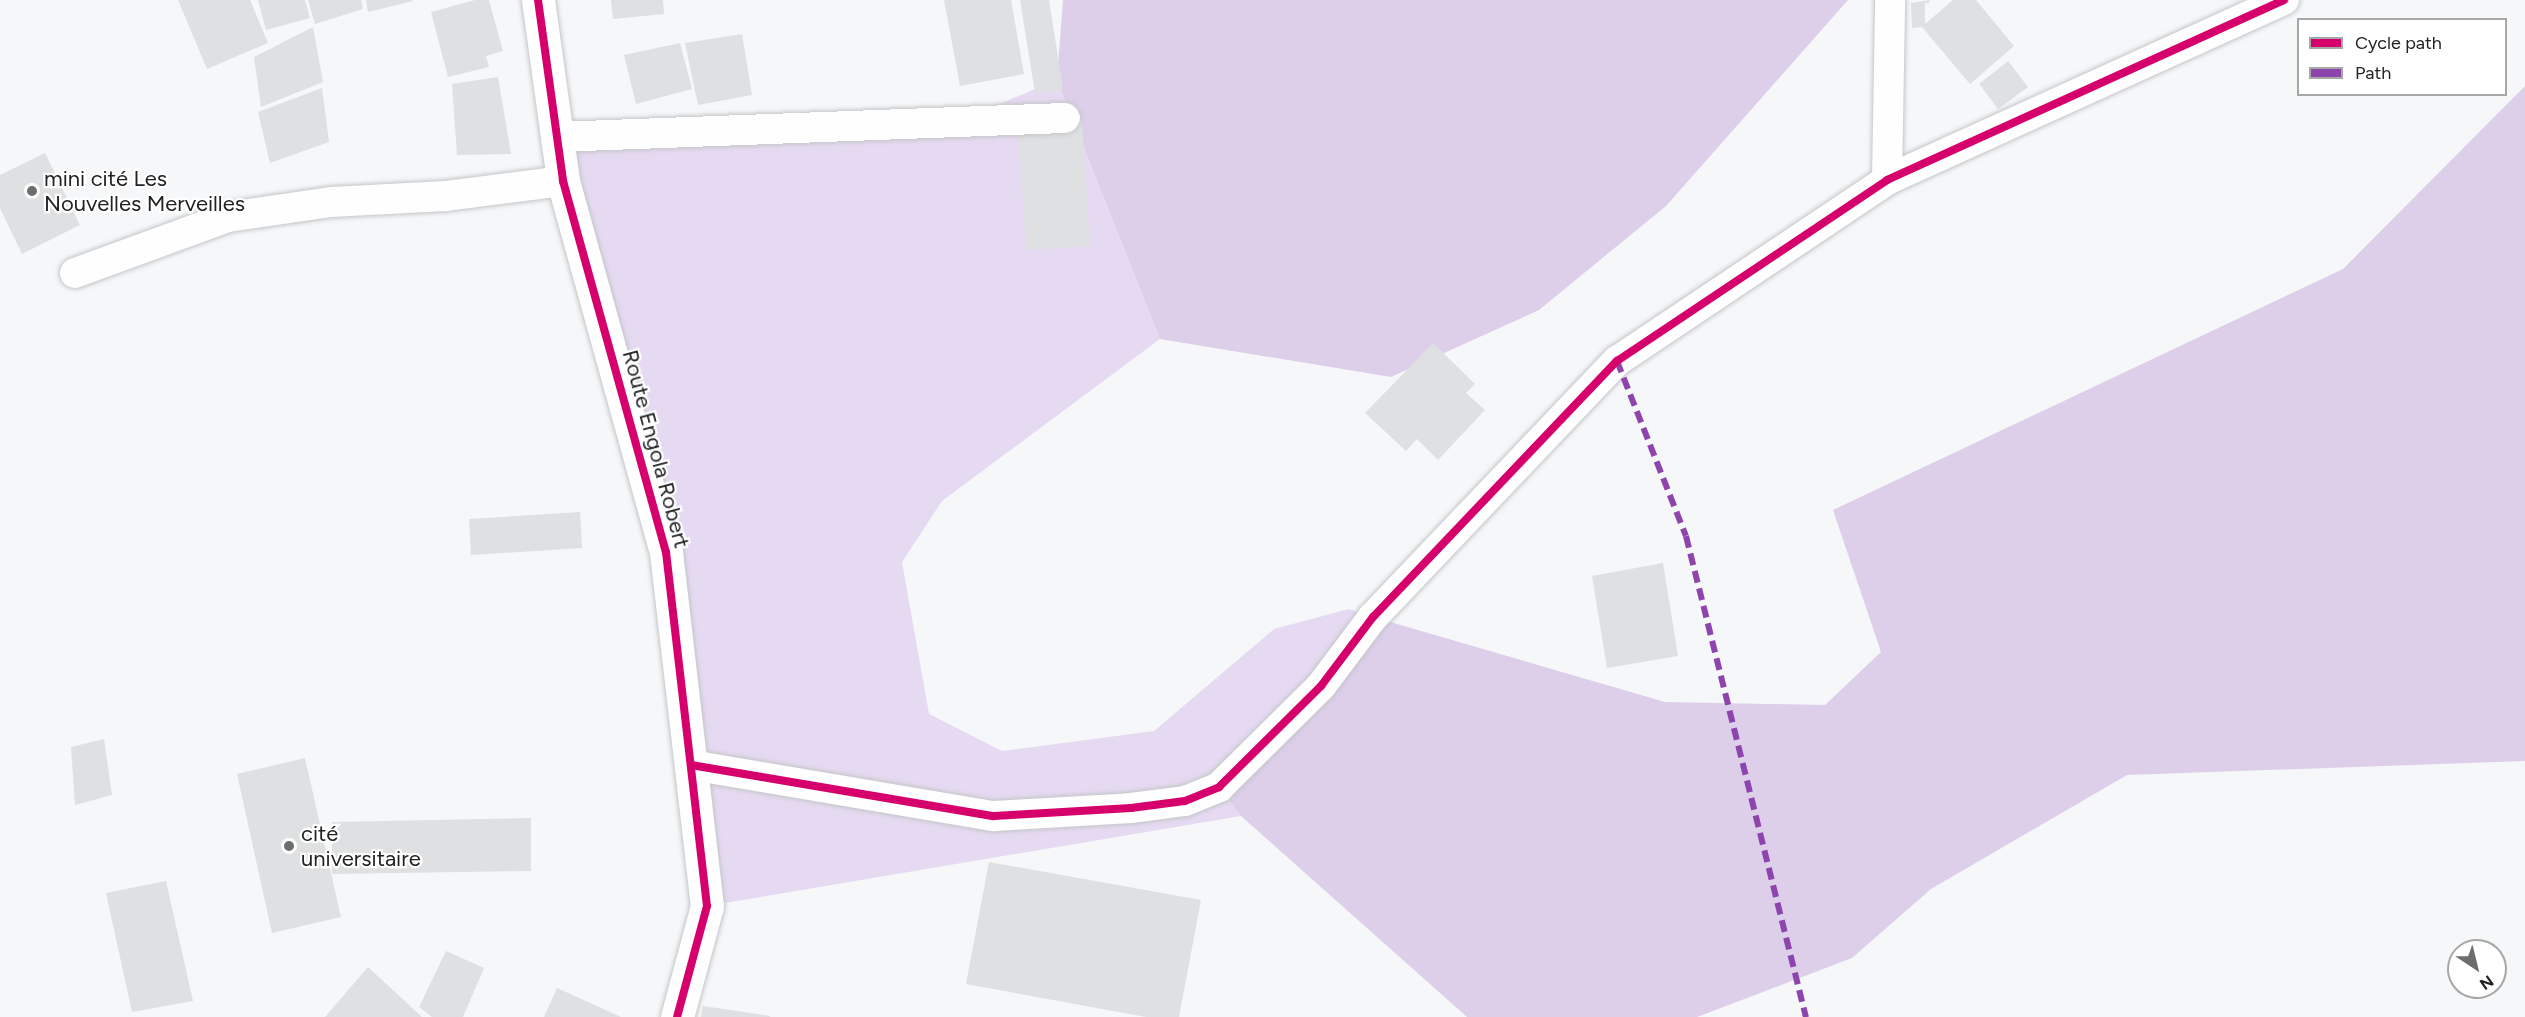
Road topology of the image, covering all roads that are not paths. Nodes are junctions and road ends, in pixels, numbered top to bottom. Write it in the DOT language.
graph roads {
  1 [pos="538,0"];
  2 [pos="1890,0"];
  3 [pos="2284,0"];
  4 [pos="1065,118"];
  5 [pos="556,137"];
  6 [pos="1887,180"];
  7 [pos="563,181"];
  8 [pos="75,273"];
  9 [pos="691,765"];
  10 [pos="677,1017"];
  1 -- 5 [label="street, Route Engola Robert"];
  2 -- 6 [label="street"];
  3 -- 6 [label="street"];
  4 -- 5 [label="street"];
  5 -- 7 [label="street, Route Engola Robert"];
  6 -- 9 [label="street"];
  7 -- 8 [label="street"];
  7 -- 9 [label="street, Route Engola Robert"];
  9 -- 10 [label="street, Route Engola Robert"];
}
